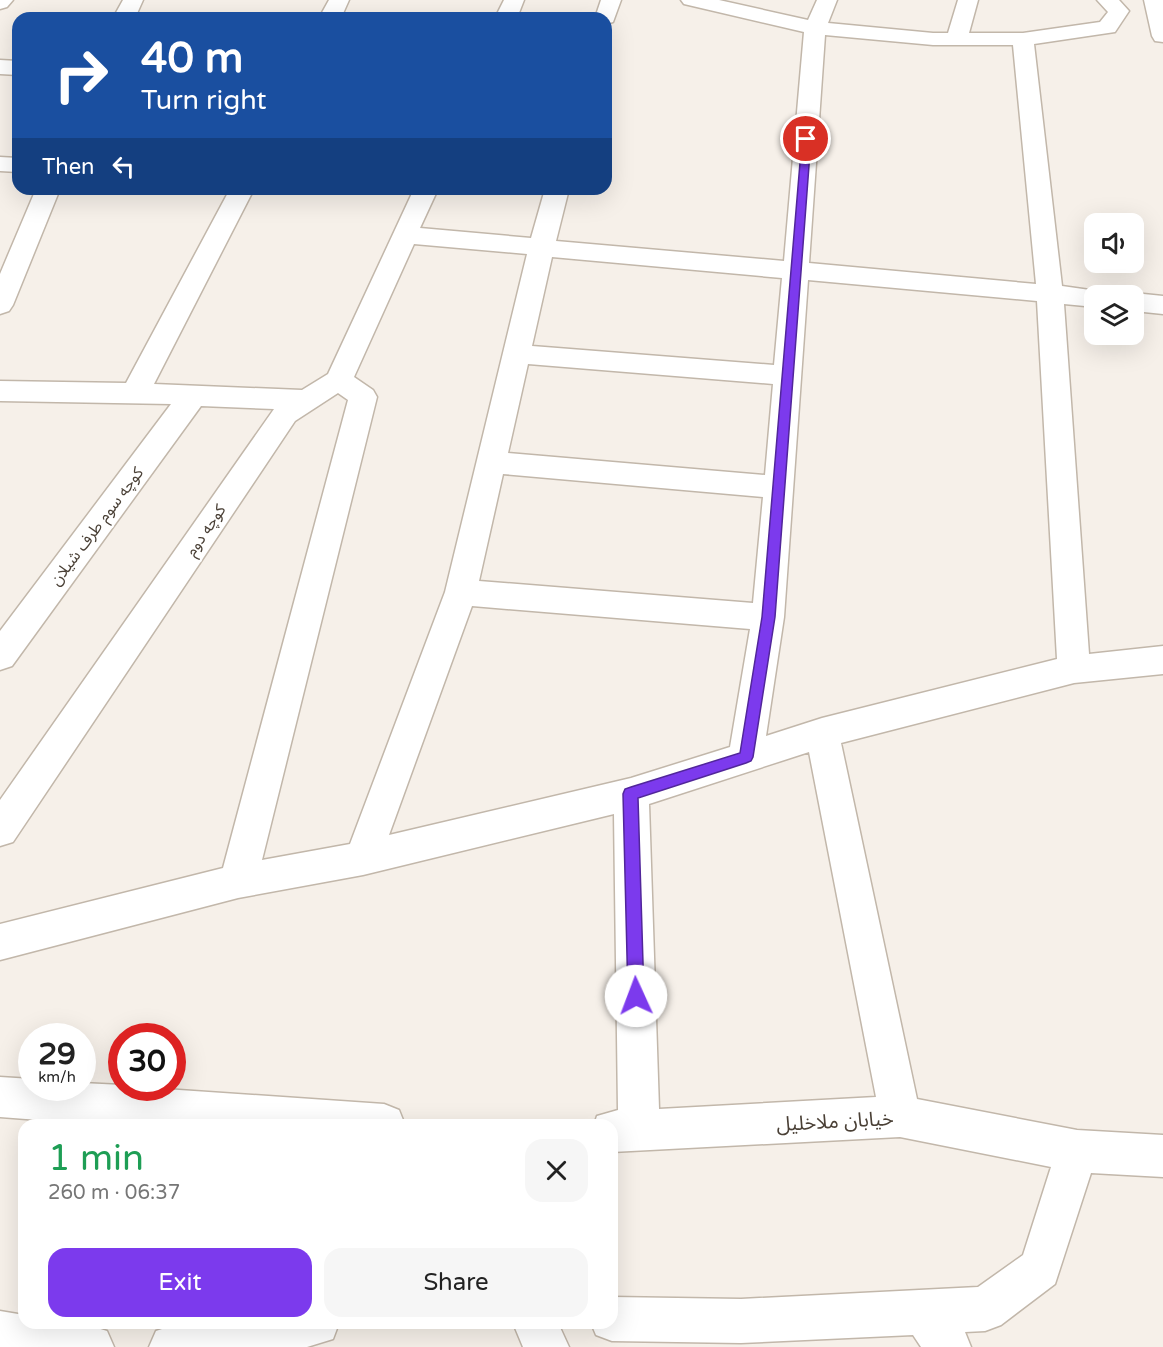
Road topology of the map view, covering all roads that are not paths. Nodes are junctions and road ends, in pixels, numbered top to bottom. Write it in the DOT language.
graph roads {
  1 [pos="691,0"];
  2 [pos="827,0"];
  3 [pos="968,0"];
  4 [pos="1107,0"];
  5 [pos="1154,0"];
  6 [pos="815,28"];
  7 [pos="1163,36"];
  8 [pos="957,39"];
  9 [pos="1023,39"];
  10 [pos="45,195"];
  11 [pos="239,195"];
  12 [pos="423,195"];
  13 [pos="555,195"];
  14 [pos="405,235"];
  15 [pos="541,248"];
  16 [pos="796,272"];
  17 [pos="3,291"];
  18 [pos="1050,294"];
  19 [pos="1084,297"];
  20 [pos="1144,303"];
  21 [pos="1163,305"];
  22 [pos="516,354"];
  23 [pos="787,376"];
  24 [pos="339,380"];
  25 [pos="0,391"];
  26 [pos="135,393"];
  27 [pos="193,396"];
  28 [pos="306,400"];
  29 [pos="491,462"];
  30 [pos="778,487"];
  31 [pos="461,592"];
  32 [pos="768,617"];
  33 [pos="0,656"];
  34 [pos="1163,660"];
  35 [pos="1074,669"];
  36 [pos="822,733"];
  37 [pos="746,757"];
  38 [pos="631,794"];
  39 [pos="0,831"];
  40 [pos="363,858"];
  41 [pos="238,881"];
  42 [pos="0,942"];
  43 [pos="0,1097"];
  44 [pos="900,1116"];
  45 [pos="302,1119"];
  46 [pos="626,1131"];
  47 [pos="1077,1151"];
  48 [pos="1163,1156"];
  49 [pos="618,1319"];
  50 [pos="281,1329"];
  51 [pos="538,1329"];
  52 [pos="936,1330"];
  53 [pos="0,1334"];
  54 [pos="91,1347"];
  55 [pos="172,1347"];
  56 [pos="546,1347"];
  1 -- 6 [label="street"];
  2 -- 6 [label="street"];
  3 -- 8 [label="street"];
  4 -- 9 [label="street"];
  5 -- 7 [label="street"];
  6 -- 8 [label="street"];
  6 -- 16 [label="street"];
  8 -- 9 [label="street"];
  9 -- 18 [label="street"];
  10 -- 17 [label="street"];
  11 -- 26 [label="street"];
  12 -- 14 [label="street"];
  13 -- 15 [label="street"];
  14 -- 15 [label="street"];
  14 -- 24 [label="street"];
  15 -- 16 [label="street"];
  15 -- 22 [label="street"];
  16 -- 18 [label="street"];
  16 -- 23 [label="street"];
  18 -- 19 [label="street"];
  18 -- 35 [label="street"];
  20 -- 21 [label="street"];
  22 -- 23 [label="street"];
  22 -- 29 [label="street"];
  23 -- 30 [label="street"];
  24 -- 28 [label="street, کوچه دوم"];
  24 -- 41 [label="street"];
  25 -- 26 [label="street"];
  26 -- 27 [label="street"];
  27 -- 28 [label="street"];
  27 -- 33 [label="street, کوچه سوم طرف شیلان"];
  28 -- 39 [label="street, کوچه دوم"];
  29 -- 30 [label="street"];
  29 -- 31 [label="street"];
  30 -- 32 [label="street"];
  31 -- 32 [label="street"];
  31 -- 40 [label="street"];
  32 -- 37 [label="street"];
  34 -- 35 [label="street"];
  35 -- 36 [label="street"];
  36 -- 37 [label="street"];
  36 -- 44 [label="street"];
  37 -- 38 [label="street"];
  38 -- 40 [label="street"];
  38 -- 46 [label="street"];
  40 -- 41 [label="street"];
  41 -- 42 [label="street"];
  43 -- 45 [label="street"];
  44 -- 46 [label="street, خیابان ملاخلیل"];
  44 -- 47 [label="street, خیابان ملاخلیل"];
  47 -- 48 [label="street, خیابان ملاخلیل"];
  47 -- 52 [label="street"];
  49 -- 52 [label="street"];
  50 -- 55 [label="street"];
  51 -- 56 [label="street"];
  53 -- 54 [label="street"];
}
